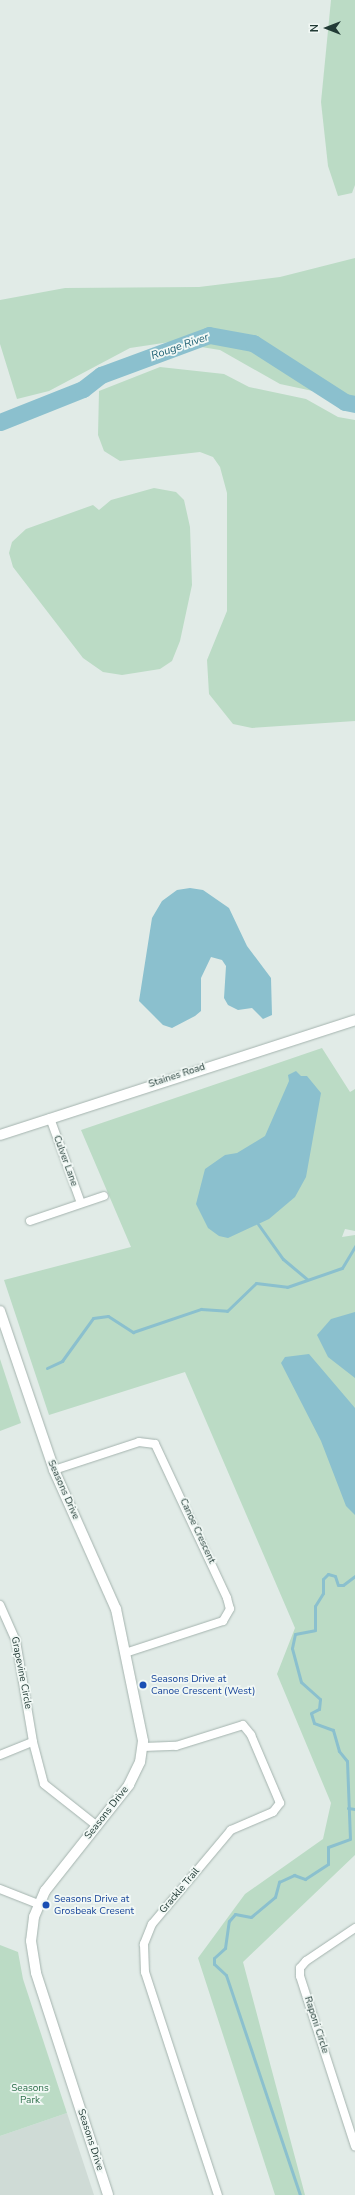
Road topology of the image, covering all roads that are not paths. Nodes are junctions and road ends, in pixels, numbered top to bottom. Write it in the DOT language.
graph roads {
  1 [pos="355,1020"];
  2 [pos="50,1118"];
  3 [pos="0,1135"];
  4 [pos="104,1196"];
  5 [pos="81,1203"];
  6 [pos="30,1222"];
  7 [pos="0,1311"];
  8 [pos="54,1470"];
  9 [pos="0,1605"];
  10 [pos="125,1653"];
  11 [pos="33,1742"];
  12 [pos="143,1747"];
  13 [pos="0,1755"];
  14 [pos="97,1826"];
  15 [pos="0,1889"];
  16 [pos="38,1904"];
  17 [pos="355,1928"];
  18 [pos="355,2146"];
  19 [pos="108,2195"];
  20 [pos="218,2195"];
  1 -- 2 [label="street, Staines Road"];
  2 -- 3 [label="street, Staines Road"];
  2 -- 5 [label="street, Culver Lane"];
  4 -- 5 [label="street"];
  5 -- 6 [label="street"];
  7 -- 8 [label="street, Seasons Drive"];
  8 -- 10 [label="street, Seasons Drive"];
  8 -- 10 [label="street, Canoe Crescent"];
  9 -- 11 [label="street, Grapevine Circle"];
  10 -- 12 [label="street, Seasons Drive"];
  11 -- 13 [label="street"];
  11 -- 14 [label="street, Grapevine Circle"];
  12 -- 14 [label="street, Seasons Drive"];
  12 -- 20 [label="street, Grackle Trail"];
  14 -- 16 [label="street, Seasons Drive"];
  15 -- 16 [label="street"];
  16 -- 19 [label="street, Seasons Drive"];
  17 -- 18 [label="street, Raponi Circle"];
}
